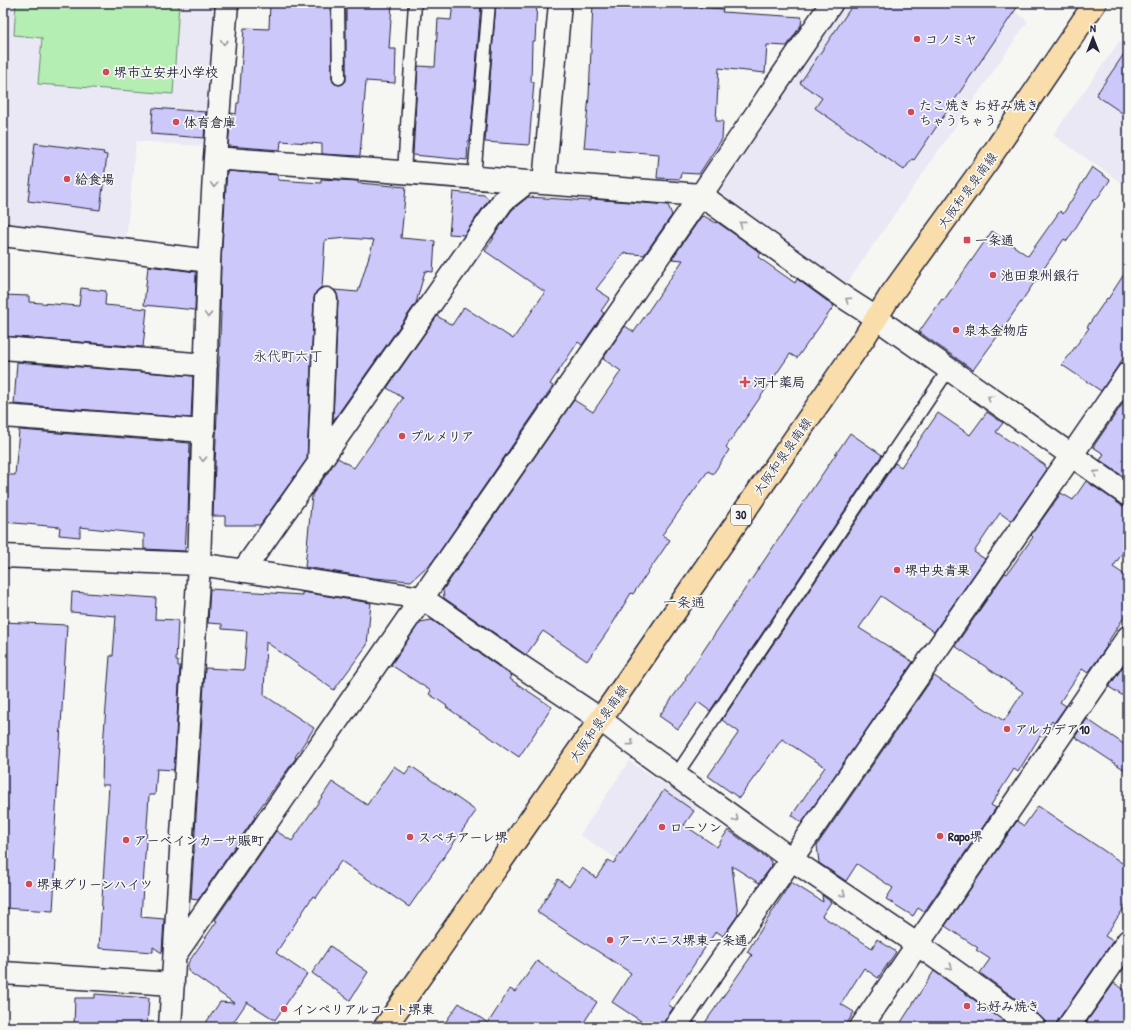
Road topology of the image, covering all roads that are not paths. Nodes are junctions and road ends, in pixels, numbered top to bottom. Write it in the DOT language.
graph roads {
  1 [pos="227,3"];
  2 [pos="338,3"];
  3 [pos="415,3"];
  4 [pos="489,3"];
  5 [pos="560,3"];
  6 [pos="825,3"];
  7 [pos="1095,3"];
  8 [pos="339,78"];
  9 [pos="215,158"];
  10 [pos="404,172"];
  11 [pos="474,178"];
  12 [pos="535,182"];
  13 [pos="701,195"];
  14 [pos="3,235"];
  15 [pos="209,261"];
  16 [pos="326,298"];
  17 [pos="876,318"];
  18 [pos="3,348"];
  19 [pos="206,365"];
  20 [pos="948,369"];
  21 [pos="1128,373"];
  22 [pos="3,416"];
  23 [pos="204,432"];
  24 [pos="1071,456"];
  25 [pos="319,464"];
  26 [pos="1128,495"];
  27 [pos="3,556"];
  28 [pos="199,564"];
  29 [pos="243,571"];
  30 [pos="422,598"];
  31 [pos="1128,637"];
  32 [pos="600,719"];
  33 [pos="676,775"];
  34 [pos="791,859"];
  35 [pos="1128,941"];
  36 [pos="918,944"];
  37 [pos="175,956"];
  38 [pos="3,973"];
  39 [pos="173,984"];
  40 [pos="176,1023"];
  41 [pos="385,1027"];
  42 [pos="675,1027"];
  43 [pos="861,1027"];
  44 [pos="1034,1027"];
  45 [pos="1068,1027"];
  1 -- 9 [label="street, one-way"];
  2 -- 8 [label="lane"];
  3 -- 10 [label="lane"];
  4 -- 11 [label="lane"];
  5 -- 12 [label="street"];
  6 -- 13 [label="street"];
  7 -- 17 [label="main road, 大阪和泉泉南線 / 30"];
  9 -- 10 [label="street"];
  9 -- 15 [label="street, one-way"];
  10 -- 11 [label="street"];
  11 -- 12 [label="street"];
  12 -- 13 [label="street"];
  12 -- 25 [label="street"];
  17 -- 13 [label="street, one-way"];
  13 -- 30 [label="street"];
  14 -- 15 [label="street"];
  15 -- 19 [label="street, one-way"];
  16 -- 25 [label="street"];
  17 -- 20 [label="street"];
  17 -- 32 [label="main road, 大阪和泉泉南線 / 30"];
  18 -- 19 [label="street"];
  19 -- 23 [label="street"];
  24 -- 20 [label="street, one-way"];
  20 -- 33 [label="lane"];
  21 -- 24 [label="street"];
  22 -- 23 [label="street"];
  23 -- 28 [label="street, one-way"];
  26 -- 24 [label="street, one-way"];
  24 -- 34 [label="street"];
  25 -- 29 [label="street"];
  27 -- 28 [label="street"];
  28 -- 29 [label="street"];
  28 -- 37 [label="street"];
  29 -- 30 [label="street"];
  30 -- 32 [label="street"];
  30 -- 37 [label="street"];
  31 -- 36 [label="street"];
  32 -- 33 [label="street, one-way"];
  32 -- 41 [label="main road, 大阪和泉泉南線 / 30"];
  33 -- 34 [label="street, one-way"];
  34 -- 36 [label="street, one-way"];
  34 -- 42 [label="street"];
  35 -- 45 [label="street"];
  36 -- 43 [label="street"];
  36 -- 44 [label="street, one-way"];
  37 -- 39 [label="street"];
  38 -- 39 [label="street"];
  39 -- 40 [label="street"];
}
